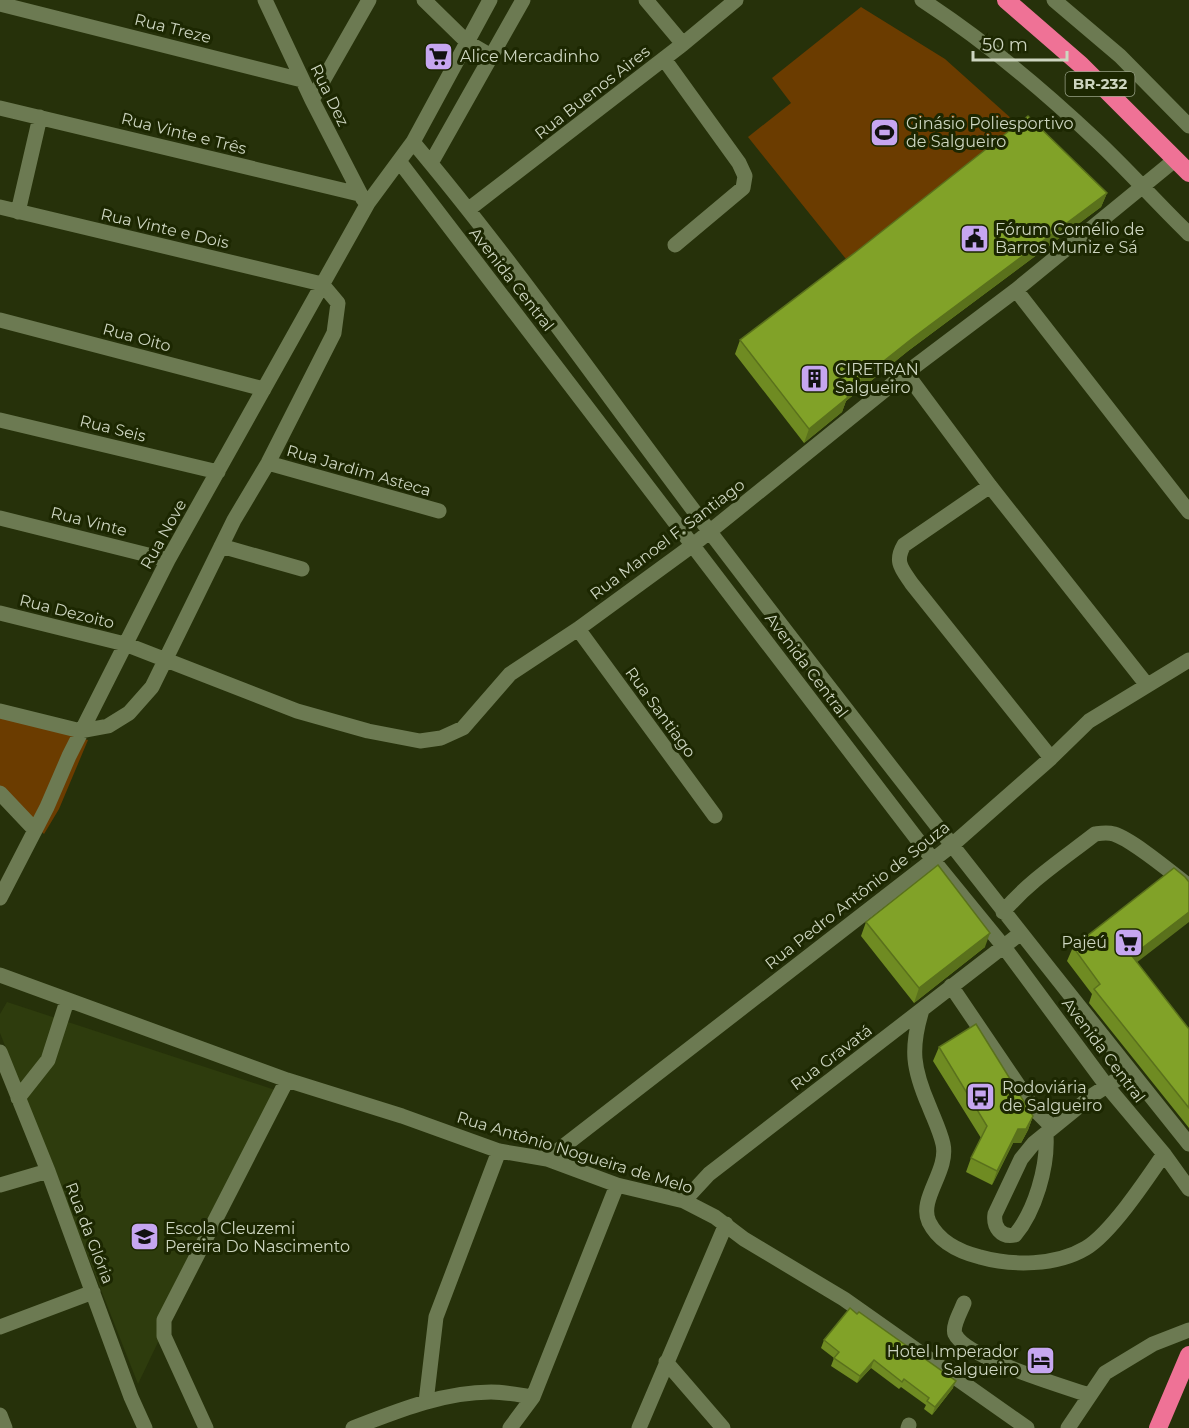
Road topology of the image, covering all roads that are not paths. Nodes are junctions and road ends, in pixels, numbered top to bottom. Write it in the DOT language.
graph roads {
  1 [pos="265,0"];
  2 [pos="369,0"];
  3 [pos="424,0"];
  4 [pos="490,0"];
  5 [pos="523,0"];
  6 [pos="646,0"];
  7 [pos="736,0"];
  8 [pos="922,0"];
  9 [pos="1054,0"];
  10 [pos="1011,1"];
  11 [pos="0,4"];
  12 [pos="467,42"];
  13 [pos="683,44"];
  14 [pos="492,56"];
  15 [pos="664,59"];
  16 [pos="302,80"];
  17 [pos="312,100"];
  18 [pos="0,108"];
  19 [pos="40,117"];
  20 [pos="1189,126"];
  21 [pos="413,142"];
  22 [pos="1176,159"];
  23 [pos="399,161"];
  24 [pos="431,163"];
  25 [pos="1189,173"];
  26 [pos="1141,187"];
  27 [pos="364,199"];
  28 [pos="0,207"];
  29 [pos="468,209"];
  30 [pos="18,212"];
  31 [pos="1189,234"];
  32 [pos="675,246"];
  33 [pos="322,284"];
  34 [pos="1016,290"];
  35 [pos="0,320"];
  36 [pos="906,374"];
  37 [pos="264,389"];
  38 [pos="0,420"];
  39 [pos="268,464"];
  40 [pos="218,472"];
  41 [pos="990,486"];
  42 [pos="439,511"];
  43 [pos="1189,513"];
  44 [pos="0,518"];
  45 [pos="709,531"];
  46 [pos="693,545"];
  47 [pos="221,546"];
  48 [pos="168,560"];
  49 [pos="302,569"];
  50 [pos="0,613"];
  51 [pos="578,629"];
  52 [pos="125,644"];
  53 [pos="1189,660"];
  54 [pos="165,661"];
  55 [pos="1148,685"];
  56 [pos="0,711"];
  57 [pos="81,732"];
  58 [pos="1051,758"];
  59 [pos="0,793"];
  60 [pos="716,816"];
  61 [pos="34,830"];
  62 [pos="951,846"];
  63 [pos="933,860"];
  64 [pos="6,872"];
  65 [pos="1189,886"];
  66 [pos="0,898"];
  67 [pos="1003,912"];
  68 [pos="1021,933"];
  69 [pos="1004,946"];
  70 [pos="0,975"];
  71 [pos="951,986"];
  72 [pos="67,1001"];
  73 [pos="922,1010"];
  74 [pos="0,1052"];
  75 [pos="1130,1071"];
  76 [pos="287,1080"];
  77 [pos="1106,1085"];
  78 [pos="18,1098"];
  79 [pos="1049,1131"];
  80 [pos="1189,1144"];
  81 [pos="499,1151"];
  82 [pos="1164,1154"];
  83 [pos="547,1160"];
  84 [pos="48,1171"];
  85 [pos="0,1185"];
  86 [pos="617,1185"];
  87 [pos="1189,1189"];
  88 [pos="684,1202"];
  89 [pos="726,1224"];
  90 [pos="93,1293"];
  91 [pos="964,1304"];
  92 [pos="0,1327"];
  93 [pos="1189,1330"];
  94 [pos="1189,1355"];
  95 [pos="666,1362"];
  96 [pos="1089,1395"];
  97 [pos="533,1397"];
  98 [pos="426,1402"];
  99 [pos="0,1415"];
  100 [pos="5,1428"];
  101 [pos="145,1428"];
  102 [pos="207,1428"];
  103 [pos="353,1428"];
  104 [pos="510,1428"];
  105 [pos="639,1428"];
  106 [pos="723,1428"];
  107 [pos="1027,1428"];
  108 [pos="1068,1428"];
  109 [pos="1158,1428"];
  1 -- 16 [label="street, Rua Dez"];
  2 -- 17 [label="street"];
  3 -- 12 [label="street"];
  4 -- 12 [label="street, Rua Nove"];
  5 -- 14 [label="street"];
  6 -- 13 [label="street"];
  7 -- 13 [label="street, Rua Buenos Aires"];
  8 -- 26 [label="street"];
  9 -- 20 [label="street"];
  10 -- 22 [label="highway, BR-232"];
  11 -- 16 [label="street, Rua Treze"];
  12 -- 14 [label="street"];
  12 -- 21 [label="street, Rua Nove"];
  13 -- 15 [label="street, Rua Buenos Aires"];
  14 -- 24 [label="street"];
  15 -- 29 [label="street, Rua Buenos Aires"];
  15 -- 32 [label="street"];
  16 -- 17 [label="street, Rua Dez"];
  17 -- 27 [label="street, Rua Dez"];
  18 -- 19 [label="street, Rua Vinte e Três"];
  19 -- 27 [label="street, Rua Vinte e Três"];
  19 -- 30 [label="street"];
  21 -- 23 [label="street, Rua Nove"];
  21 -- 24 [label="street, Avenida Central"];
  22 -- 25 [label="highway, BR-232"];
  22 -- 26 [label="street, Rua Manoel F. Santiago"];
  23 -- 27 [label="street, Rua Nove"];
  23 -- 46 [label="street, Avenida Central"];
  24 -- 29 [label="street, Avenida Central"];
  26 -- 31 [label="street"];
  26 -- 34 [label="street, Rua Manoel F. Santiago"];
  27 -- 33 [label="street, Rua Nove"];
  28 -- 30 [label="street, Rua Vinte e Dois"];
  29 -- 45 [label="street, Avenida Central"];
  30 -- 33 [label="street, Rua Vinte e Dois"];
  33 -- 37 [label="street, Rua Nove"];
  33 -- 39 [label="street"];
  34 -- 36 [label="street, Rua Manoel F. Santiago"];
  34 -- 43 [label="street"];
  35 -- 37 [label="street, Rua Oito"];
  36 -- 41 [label="street"];
  36 -- 45 [label="street, Rua Manoel F. Santiago"];
  37 -- 40 [label="street, Rua Nove"];
  38 -- 40 [label="street, Rua Seis"];
  39 -- 42 [label="street, Rua Jardim Asteca"];
  39 -- 47 [label="street"];
  40 -- 48 [label="street, Rua Nove"];
  41 -- 55 [label="street"];
  41 -- 58 [label="street"];
  44 -- 48 [label="street, Rua Vinte"];
  45 -- 46 [label="street, Rua Manoel F. Santiago"];
  45 -- 62 [label="street, Avenida Central"];
  46 -- 51 [label="street, Rua Manoel F. Santiago"];
  46 -- 63 [label="street, Avenida Central"];
  47 -- 49 [label="street"];
  47 -- 54 [label="street"];
  48 -- 52 [label="street, Rua Nove"];
  50 -- 52 [label="street, Rua Dezoito"];
  51 -- 54 [label="street, Rua Manoel F. Santiago"];
  51 -- 60 [label="street, Rua Santiago"];
  52 -- 54 [label="street, Rua Manoel F. Santiago"];
  52 -- 57 [label="street, Rua Nove"];
  53 -- 55 [label="street, Rua Pedro Antônio de Souza"];
  54 -- 57 [label="street"];
  55 -- 58 [label="street, Rua Pedro Antônio de Souza"];
  56 -- 57 [label="street"];
  57 -- 61 [label="street, Rua Nove"];
  58 -- 62 [label="street, Rua Pedro Antônio de Souza"];
  59 -- 61 [label="street"];
  61 -- 64 [label="street, Rua Nove"];
  62 -- 63 [label="street, Rua Pedro Antônio de Souza"];
  62 -- 67 [label="street, Avenida Central"];
  63 -- 69 [label="street, Avenida Central"];
  63 -- 83 [label="street, Rua Pedro Antônio de Souza"];
  64 -- 66 [label="street, Rua Nove"];
  65 -- 67 [label="street"];
  67 -- 68 [label="street, Avenida Central"];
  68 -- 69 [label="street, Rua Gravatá"];
  68 -- 75 [label="street, Avenida Central"];
  69 -- 71 [label="street, Rua Gravatá"];
  69 -- 77 [label="street, Avenida Central"];
  70 -- 72 [label="street, Rua Antônio Nogueira de Melo"];
  71 -- 73 [label="street, Rua Gravatá"];
  71 -- 79 [label="street"];
  72 -- 76 [label="street, Rua Antônio Nogueira de Melo"];
  72 -- 78 [label="street"];
  73 -- 82 [label="street"];
  73 -- 88 [label="street, Rua Gravatá"];
  74 -- 78 [label="street, Rua da Glória"];
  75 -- 77 [label="street"];
  75 -- 80 [label="street, Avenida Central"];
  76 -- 81 [label="street, Rua Antônio Nogueira de Melo"];
  76 -- 102 [label="street"];
  77 -- 79 [label="street"];
  77 -- 82 [label="street, Avenida Central"];
  78 -- 84 [label="street, Rua da Glória"];
  79 -- 79 [label="street"];
  81 -- 83 [label="street, Rua Antônio Nogueira de Melo"];
  81 -- 98 [label="street"];
  82 -- 87 [label="street, Avenida Central"];
  83 -- 86 [label="street, Rua Antônio Nogueira de Melo"];
  84 -- 85 [label="street"];
  84 -- 90 [label="street, Rua da Glória"];
  86 -- 88 [label="street, Rua Antônio Nogueira de Melo"];
  86 -- 97 [label="street"];
  88 -- 89 [label="street, Rua Antônio Nogueira de Melo"];
  89 -- 95 [label="street"];
  89 -- 107 [label="street, Rua Antônio Nogueira de Melo"];
  90 -- 92 [label="street"];
  90 -- 101 [label="street, Rua da Glória"];
  91 -- 96 [label="street"];
  93 -- 96 [label="street"];
  94 -- 109 [label="highway"];
  95 -- 105 [label="street"];
  95 -- 106 [label="street"];
  96 -- 108 [label="street"];
  97 -- 98 [label="street"];
  97 -- 104 [label="street"];
  98 -- 103 [label="street"];
  99 -- 100 [label="street"];
}
